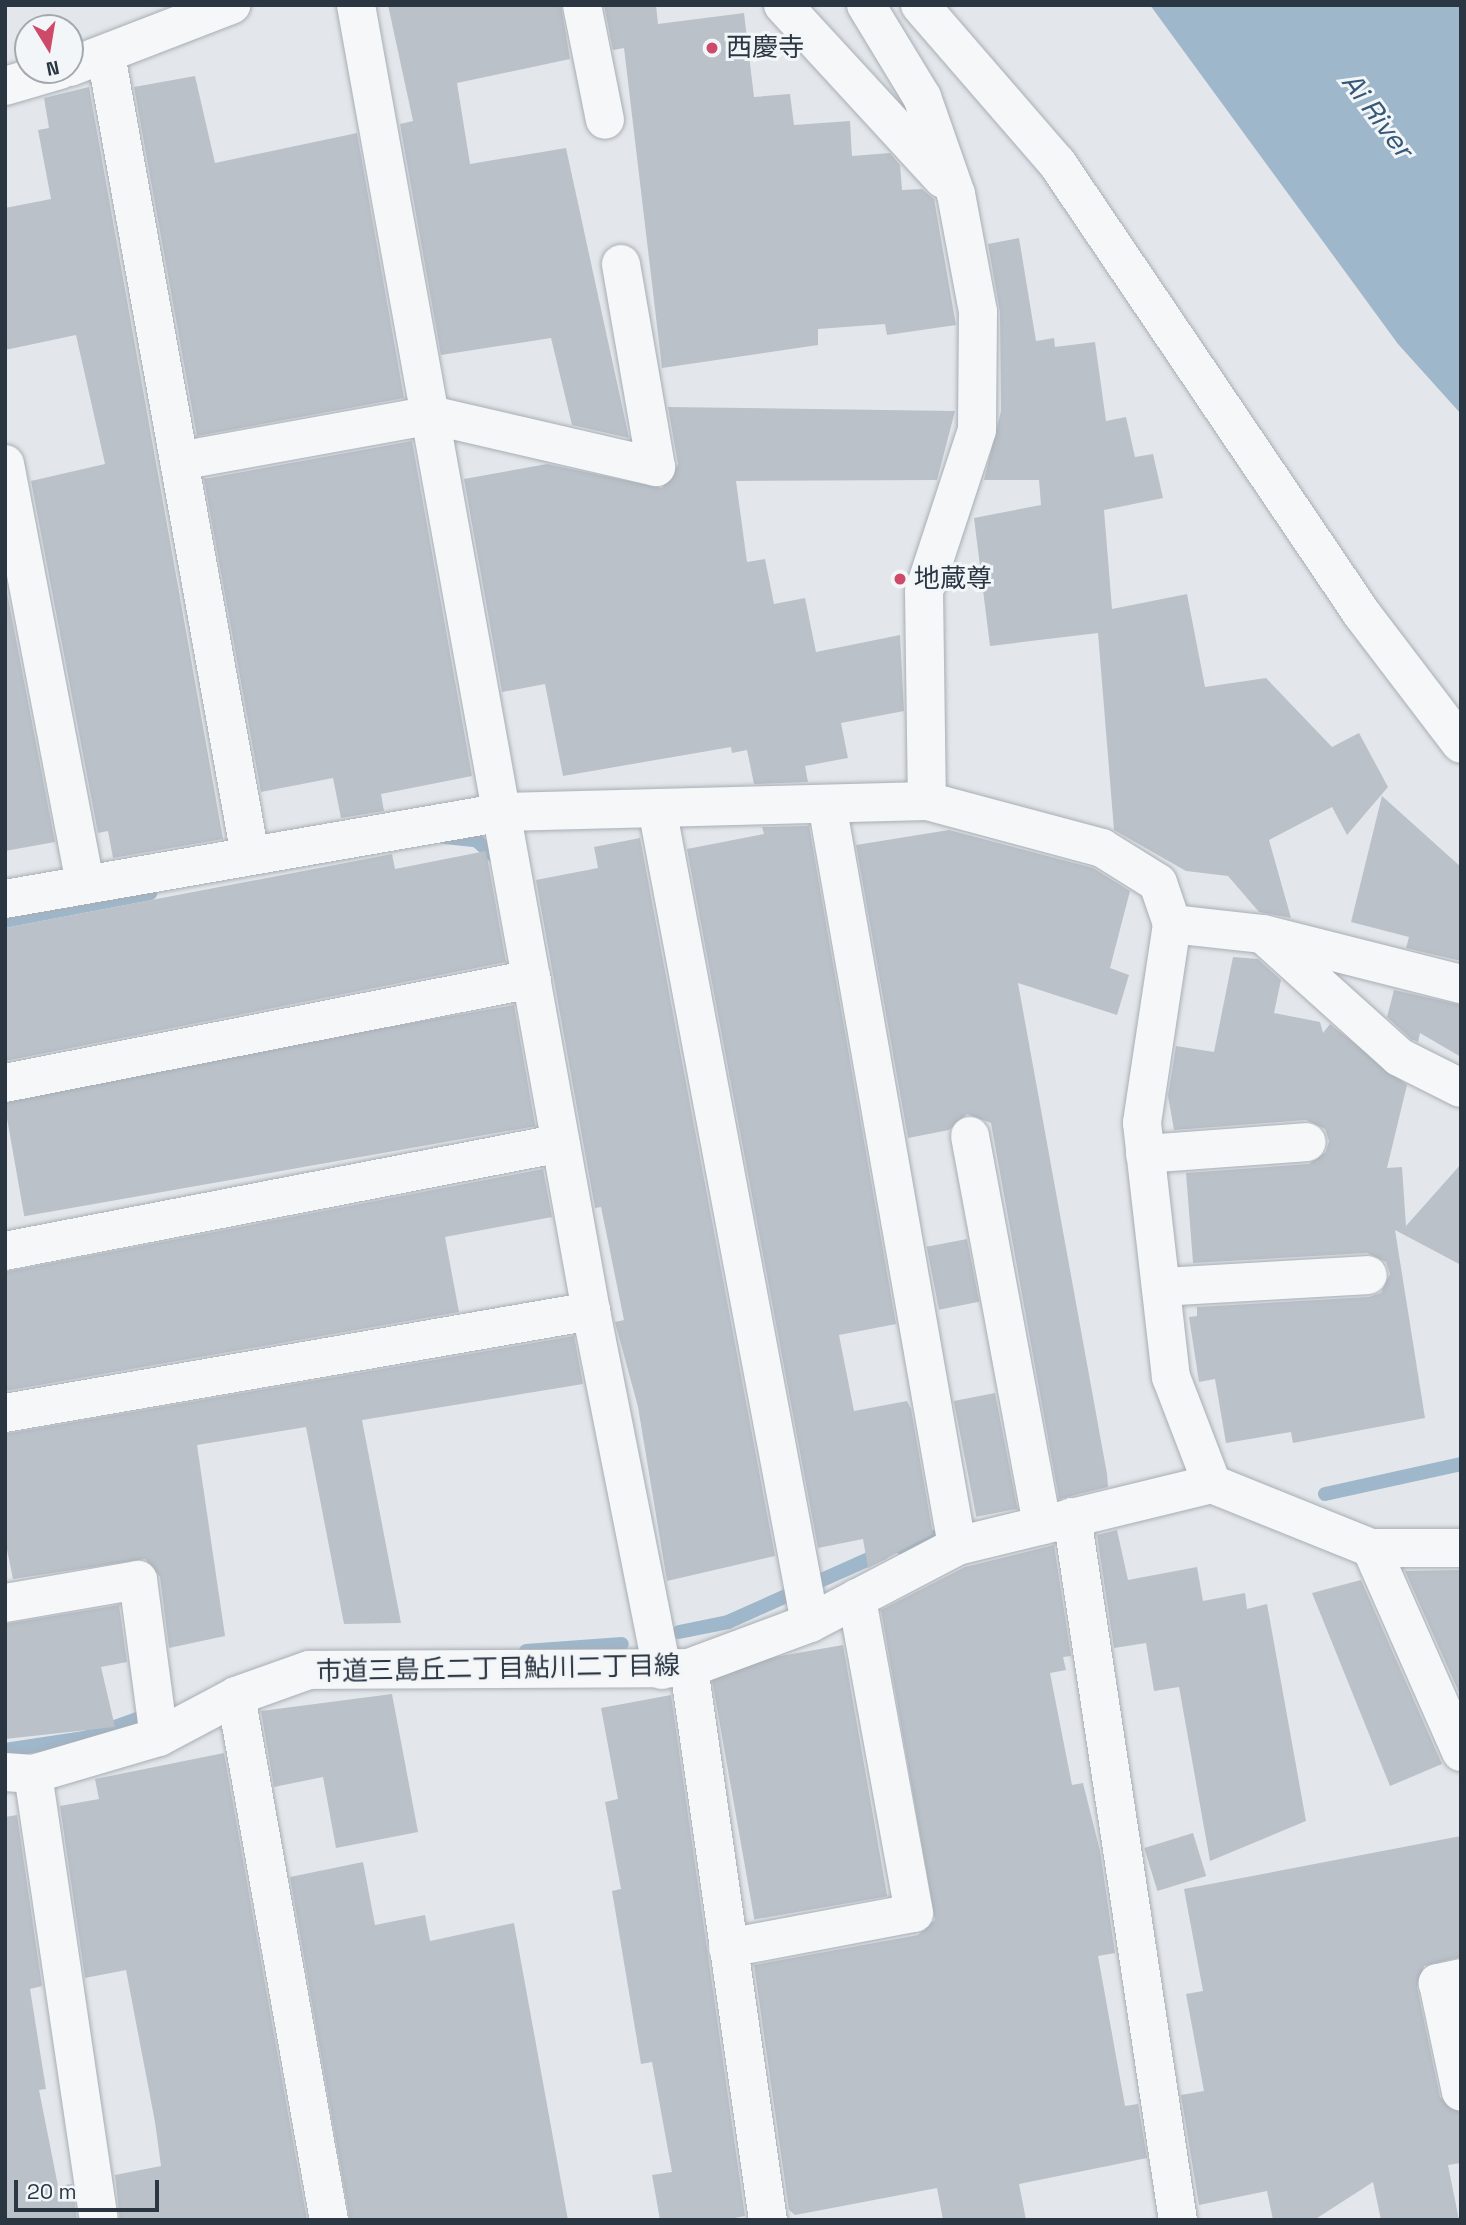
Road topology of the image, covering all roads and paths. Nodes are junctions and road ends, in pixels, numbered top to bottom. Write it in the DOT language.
graph roads {
  1 [pos="232,5"];
  2 [pos="356,5"];
  3 [pos="582,5"];
  4 [pos="783,5"];
  5 [pos="866,5"];
  6 [pos="920,5"];
  7 [pos="106,55"];
  8 [pos="84,62"];
  9 [pos="605,120"];
  10 [pos="956,194"];
  11 [pos="621,264"];
  12 [pos="431,415"];
  13 [pos="179,461"];
  14 [pos="5,464"];
  15 [pos="1461,744"];
  16 [pos="927,801"];
  17 [pos="827,804"];
  18 [pos="657,808"];
  19 [pos="504,812"];
  20 [pos="250,855"];
  21 [pos="85,884"];
  22 [pos="5,899"];
  23 [pos="1172,923"];
  24 [pos="1263,934"];
  25 [pos="532,979"];
  26 [pos="1461,984"];
  27 [pos="5,1083"];
  28 [pos="1461,1088"];
  29 [pos="970,1136"];
  30 [pos="1307,1142"];
  31 [pos="561,1143"];
  32 [pos="1145,1154"];
  33 [pos="5,1251"];
  34 [pos="1368,1275"];
  35 [pos="1161,1287"];
  36 [pos="590,1311"];
  37 [pos="5,1413"];
  38 [pos="1212,1484"];
  39 [pos="1057,1521"];
  40 [pos="957,1546"];
  41 [pos="1371,1548"];
  42 [pos="1461,1548"];
  43 [pos="857,1598"];
  44 [pos="5,1603"];
  45 [pos="810,1623"];
  46 [pos="676,1669"];
  47 [pos="236,1696"];
  48 [pos="159,1737"];
  49 [pos="1461,1752"];
  50 [pos="19,1773"];
  51 [pos="728,1948"];
  52 [pos="1461,1978"];
  53 [pos="1461,2092"];
  54 [pos="99,2220"];
  55 [pos="330,2220"];
  56 [pos="768,2220"];
  57 [pos="1178,2220"];
  1 -- 7 [label="street"];
  2 -- 12 [label="street"];
  3 -- 9 [label="street"];
  4 -- 10 [label="street"];
  5 -- 10 [label="street"];
  6 -- 15 [label="street"];
  7 -- 8 [label="street"];
  7 -- 13 [label="street"];
  10 -- 16 [label="street"];
  11 -- 12 [label="street"];
  12 -- 13 [label="street"];
  12 -- 19 [label="street"];
  13 -- 20 [label="street"];
  14 -- 21 [label="street"];
  16 -- 17 [label="street"];
  16 -- 23 [label="street"];
  17 -- 18 [label="street"];
  17 -- 40 [label="street"];
  18 -- 19 [label="street"];
  18 -- 45 [label="street"];
  19 -- 20 [label="street"];
  19 -- 25 [label="street"];
  20 -- 21 [label="street"];
  21 -- 22 [label="street"];
  23 -- 24 [label="street"];
  23 -- 32 [label="street"];
  24 -- 26 [label="street"];
  24 -- 28 [label="street"];
  25 -- 27 [label="street"];
  25 -- 31 [label="street"];
  29 -- 39 [label="street"];
  30 -- 32 [label="street"];
  31 -- 33 [label="street"];
  31 -- 36 [label="street"];
  32 -- 35 [label="street"];
  34 -- 35 [label="street"];
  35 -- 38 [label="street"];
  36 -- 37 [label="street"];
  36 -- 46 [label="street"];
  38 -- 39 [label="street, 市道三島丘二丁目鮎川二丁目線"];
  38 -- 41 [label="street"];
  39 -- 40 [label="street, 市道三島丘二丁目鮎川二丁目線"];
  39 -- 57 [label="street"];
  40 -- 43 [label="street, 市道三島丘二丁目鮎川二丁目線"];
  41 -- 42 [label="street"];
  41 -- 49 [label="street"];
  43 -- 45 [label="street, 市道三島丘二丁目鮎川二丁目線"];
  43 -- 51 [label="street"];
  44 -- 48 [label="street"];
  45 -- 46 [label="street, 市道三島丘二丁目鮎川二丁目線"];
  46 -- 47 [label="street, 市道三島丘二丁目鮎川二丁目線"];
  46 -- 51 [label="street"];
  47 -- 48 [label="street, 市道三島丘二丁目鮎川二丁目線"];
  47 -- 55 [label="street"];
  48 -- 50 [label="street, 市道三島丘二丁目鮎川二丁目線"];
  50 -- 54 [label="street"];
  51 -- 56 [label="street"];
  52 -- 53 [label="street"];
}
